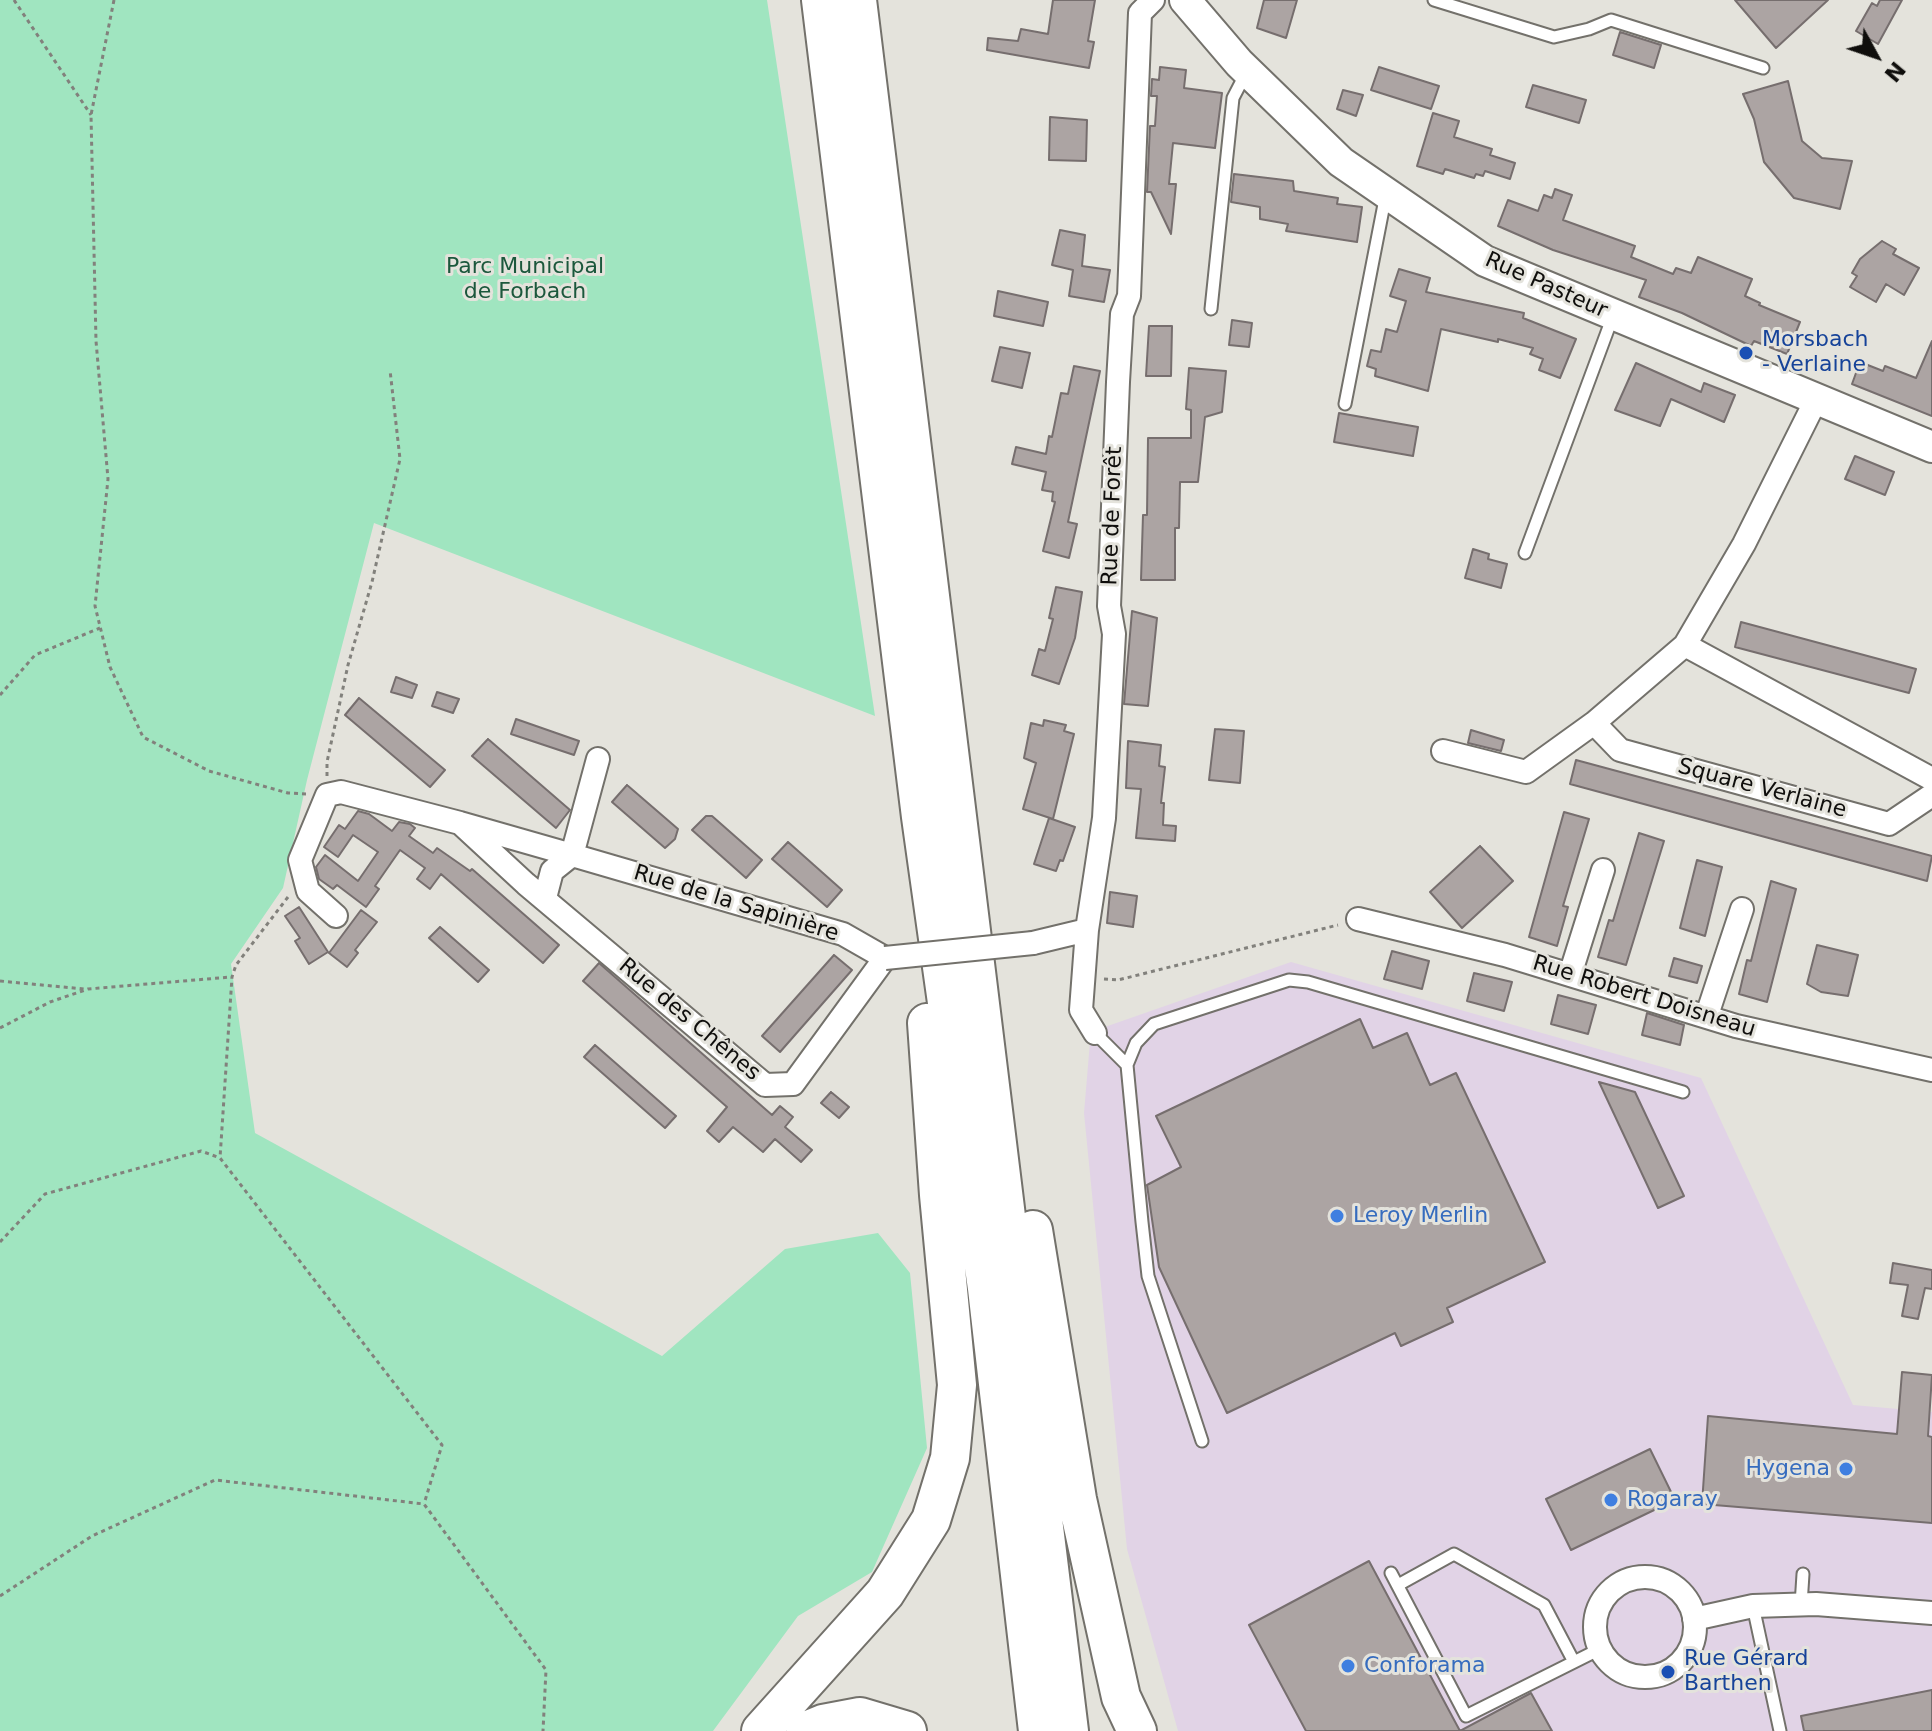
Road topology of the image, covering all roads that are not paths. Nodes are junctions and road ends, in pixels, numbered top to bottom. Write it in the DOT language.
graph roads {
  1 [pos="821,0"];
  2 [pos="857,0"];
  3 [pos="1153,0"];
  4 [pos="1185,0"];
  5 [pos="1434,0"];
  6 [pos="1763,68"];
  7 [pos="1247,71"];
  8 [pos="1386,193"];
  9 [pos="1211,309"];
  10 [pos="1613,315"];
  11 [pos="1816,400"];
  12 [pos="1345,404"];
  13 [pos="1932,447"];
  14 [pos="1525,553"];
  15 [pos="1685,645"];
  16 [pos="1594,723"];
  17 [pos="1443,751"];
  18 [pos="598,759"];
  19 [pos="1932,779"];
  20 [pos="1932,795"];
  21 [pos="921,817"];
  22 [pos="460,823"];
  23 [pos="572,855"];
  24 [pos="1603,870"];
  25 [pos="545,898"];
  26 [pos="1742,909"];
  27 [pos="336,916"];
  28 [pos="1358,919"];
  29 [pos="1087,930"];
  30 [pos="885,958"];
  31 [pos="978,975"];
  32 [pos="1570,975"];
  33 [pos="1707,1015"];
  34 [pos="1095,1033"];
  35 [pos="1127,1065"];
  36 [pos="1932,1070"];
  37 [pos="1683,1092"];
  38 [pos="1202,1441"];
  39 [pos="1391,1573"];
  40 [pos="1803,1574"];
  41 [pos="1398,1585"];
  42 [pos="1801,1605"];
  43 [pos="1753,1606"];
  44 [pos="1932,1613"];
  45 [pos="1694,1619"];
  46 [pos="1600,1649"];
  47 [pos="1574,1662"];
  48 [pos="761,1731"];
  49 [pos="806,1731"];
  50 [pos="907,1731"];
  51 [pos="1038,1731"];
  52 [pos="1069,1731"];
  53 [pos="1137,1731"];
  54 [pos="1780,1731"];
  1 -- 21 [label="highway"];
  2 -- 31 [label="highway"];
  3 -- 29 [label="street, Rue de Forêt"];
  4 -- 7 [label="main road, Rue Pasteur"];
  5 -- 6 [label="lane"];
  7 -- 8 [label="main road, Rue Pasteur"];
  7 -- 9 [label="lane"];
  8 -- 10 [label="main road, Rue Pasteur"];
  8 -- 12 [label="lane"];
  10 -- 11 [label="main road, Rue Pasteur"];
  10 -- 14 [label="lane"];
  11 -- 13 [label="main road, Rue Pasteur"];
  11 -- 15 [label="street"];
  15 -- 16 [label="street"];
  15 -- 19 [label="street"];
  16 -- 17 [label="street"];
  16 -- 20 [label="street, Square Verlaine"];
  18 -- 23 [label="street"];
  21 -- 48 [label="highway"];
  21 -- 51 [label="highway"];
  22 -- 23 [label="street, Rue de la Sapinière"];
  22 -- 25 [label="street, Rue des Chênes"];
  22 -- 27 [label="street, Rue de la Sapinière"];
  23 -- 25 [label="street"];
  23 -- 30 [label="street, Rue de la Sapinière"];
  24 -- 32 [label="street"];
  25 -- 30 [label="street, Rue des Chênes"];
  26 -- 33 [label="street"];
  28 -- 32 [label="street, Rue Robert Doisneau"];
  29 -- 30 [label="street, bridge"];
  29 -- 34 [label="street, Rue de Forêt"];
  31 -- 52 [label="highway"];
  31 -- 53 [label="highway"];
  32 -- 33 [label="street, Rue Robert Doisneau"];
  33 -- 36 [label="street, Rue Robert Doisneau"];
  34 -- 35 [label="lane"];
  35 -- 37 [label="lane"];
  35 -- 38 [label="lane"];
  39 -- 41 [label="lane"];
  40 -- 42 [label="lane"];
  41 -- 47 [label="lane"];
  41 -- 47 [label="lane"];
  42 -- 43 [label="street"];
  42 -- 44 [label="street"];
  43 -- 45 [label="street"];
  43 -- 54 [label="lane"];
  45 -- 46 [label="street"];
  45 -- 46 [label="street"];
  46 -- 47 [label="lane"];
  49 -- 50 [label="highway"];
}
